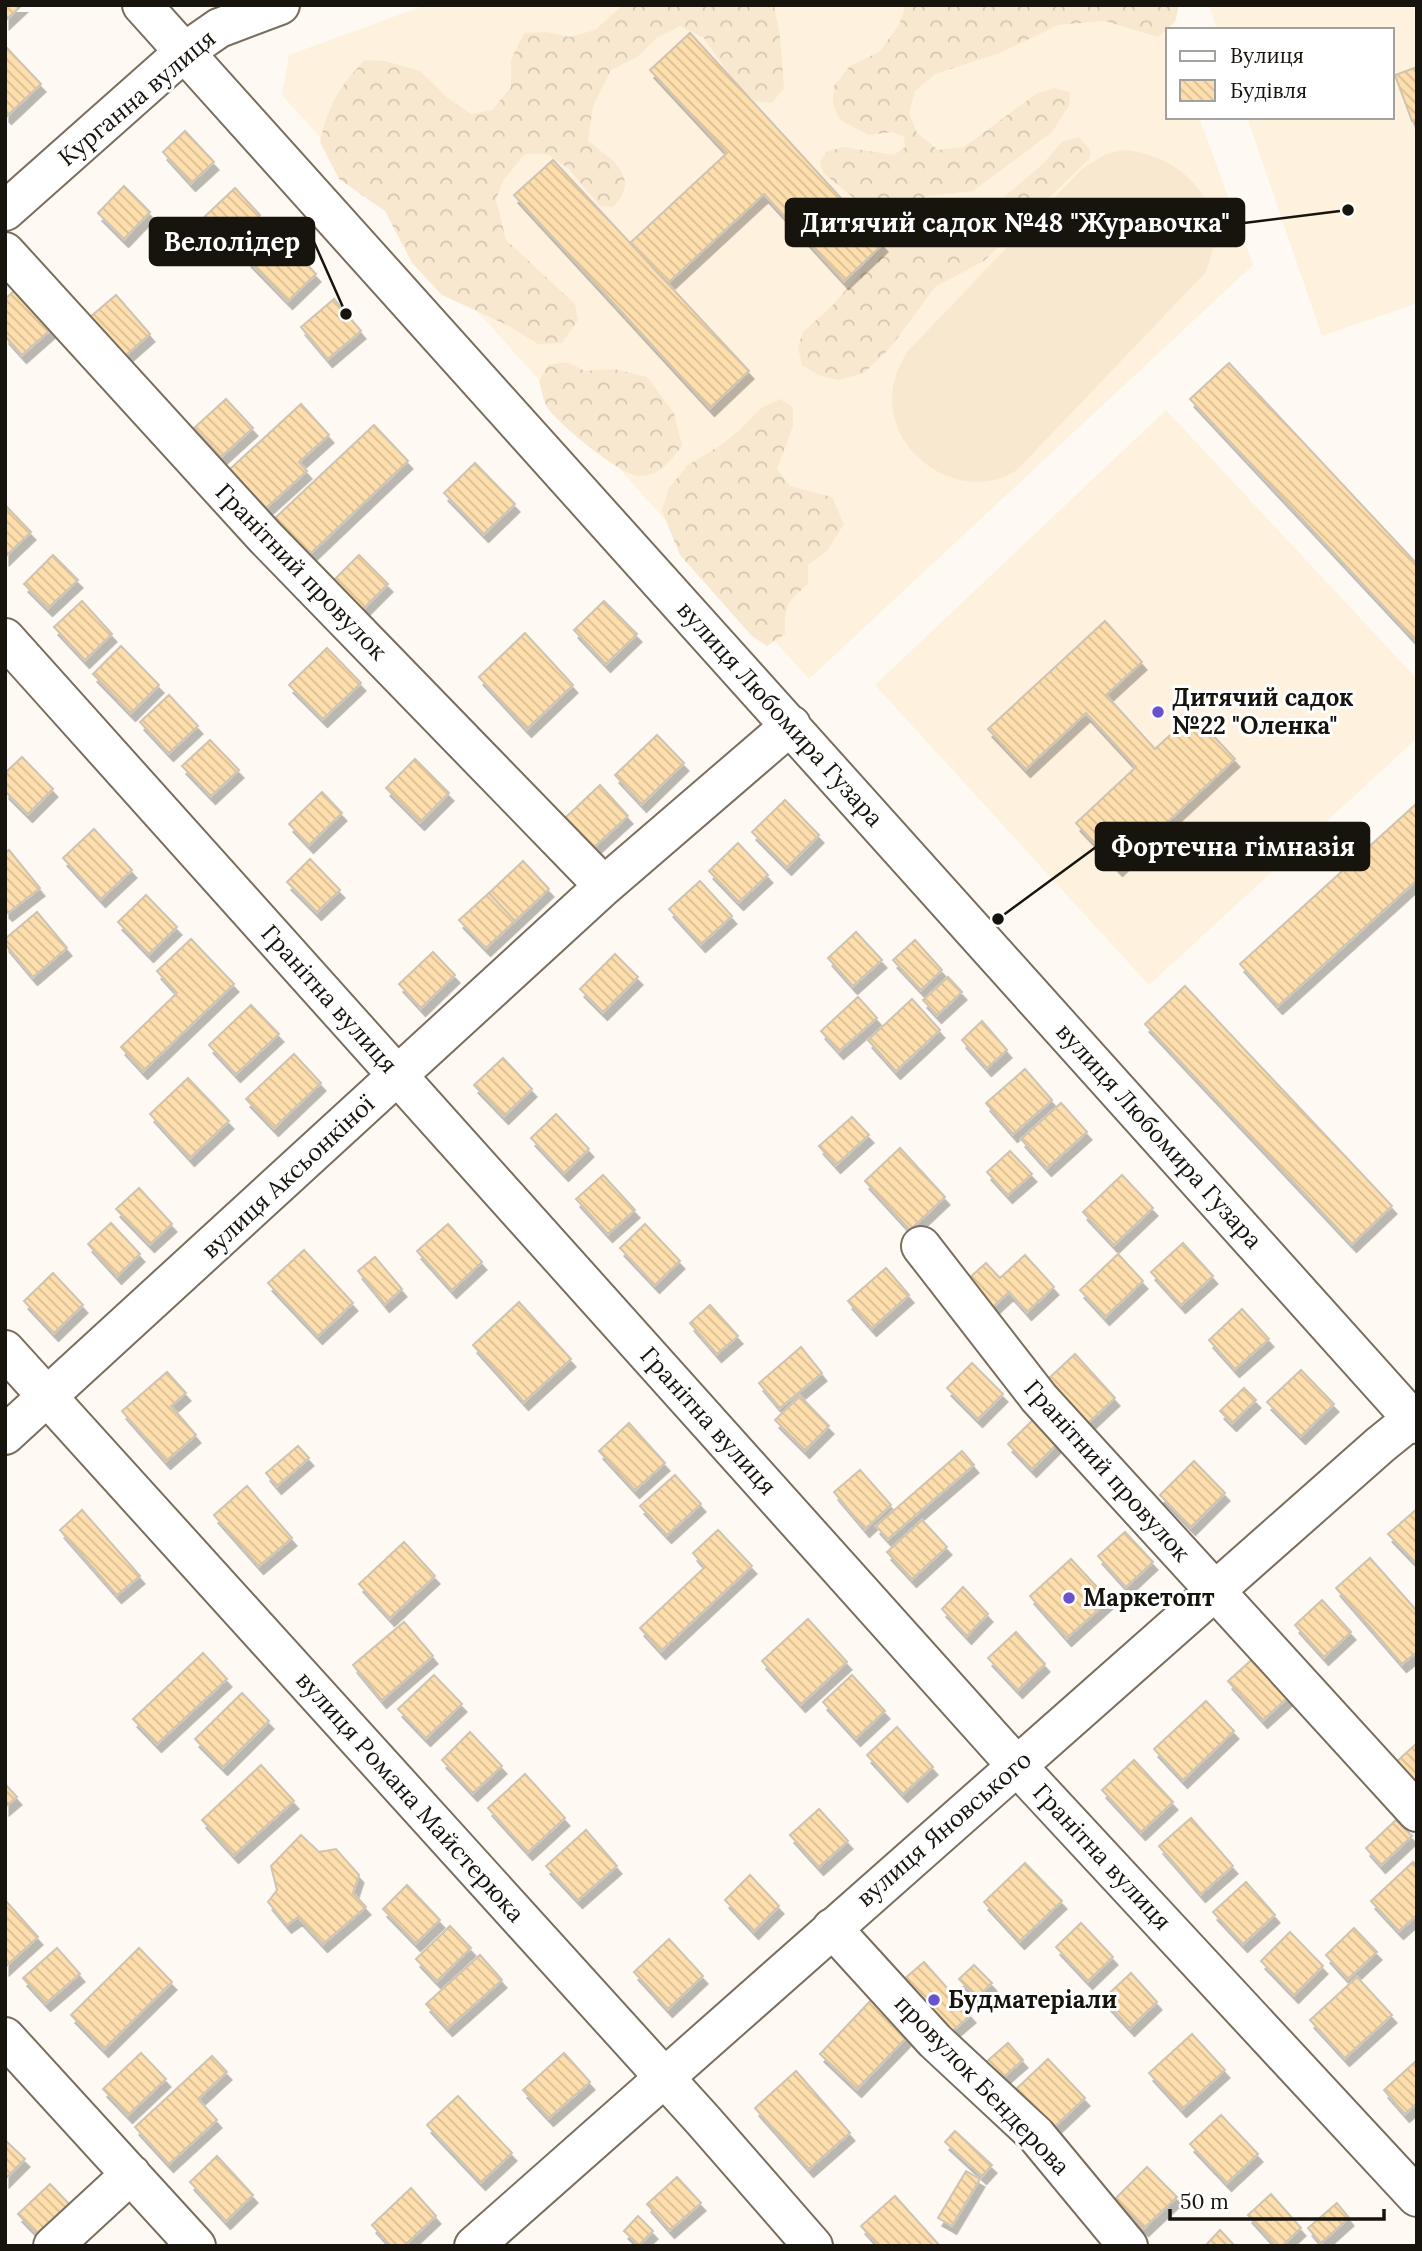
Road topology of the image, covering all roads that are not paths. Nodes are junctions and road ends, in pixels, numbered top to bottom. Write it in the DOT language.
graph roads {
  1 [pos="142,5"];
  2 [pos="280,5"];
  3 [pos="183,53"];
  4 [pos="5,211"];
  5 [pos="5,252"];
  6 [pos="5,638"];
  7 [pos="791,724"];
  8 [pos="604,886"];
  9 [pos="398,1076"];
  10 [pos="921,1246"];
  11 [pos="5,1350"];
  12 [pos="49,1397"];
  13 [pos="1415,1419"];
  14 [pos="5,1436"];
  15 [pos="1214,1591"];
  16 [pos="1016,1765"];
  17 [pos="1417,1812"];
  18 [pos="832,1927"];
  19 [pos="5,2037"];
  20 [pos="664,2078"];
  21 [pos="131,2174"];
  22 [pos="1417,2197"];
  23 [pos="482,2243"];
  24 [pos="53,2246"];
  25 [pos="196,2246"];
  26 [pos="813,2246"];
  27 [pos="1128,2246"];
  1 -- 3 [label="street, вулиця Любомира Гузара"];
  2 -- 3 [label="street, Курганна вулиця"];
  3 -- 4 [label="street, Курганна вулиця"];
  3 -- 7 [label="street, вулиця Любомира Гузара"];
  5 -- 8 [label="street, Гранітний провулок"];
  6 -- 9 [label="street, Гранітна вулиця"];
  7 -- 8 [label="street, вулиця Аксьонкіної"];
  7 -- 13 [label="street, вулиця Любомира Гузара"];
  8 -- 9 [label="street, вулиця Аксьонкіної"];
  9 -- 12 [label="street, вулиця Аксьонкіної"];
  9 -- 16 [label="street, Гранітна вулиця"];
  10 -- 15 [label="street, Гранітний провулок"];
  11 -- 12 [label="street, вулиця Романа Майстерюка"];
  12 -- 14 [label="street, вулиця Аксьонкіної"];
  12 -- 20 [label="street, вулиця Романа Майстерюка"];
  13 -- 15 [label="street, вулиця Яновського"];
  15 -- 16 [label="street, вулиця Яновського"];
  15 -- 17 [label="street, Гранітний провулок"];
  16 -- 18 [label="street, вулиця Яновського"];
  16 -- 22 [label="street, Гранітна вулиця"];
  18 -- 20 [label="street, вулиця Яновського"];
  18 -- 27 [label="street, провулок Бендерова"];
  19 -- 21 [label="street"];
  20 -- 23 [label="street, вулиця Яновського"];
  20 -- 26 [label="street, вулиця Романа Майстерюка"];
  21 -- 24 [label="street"];
  21 -- 25 [label="street"];
}
